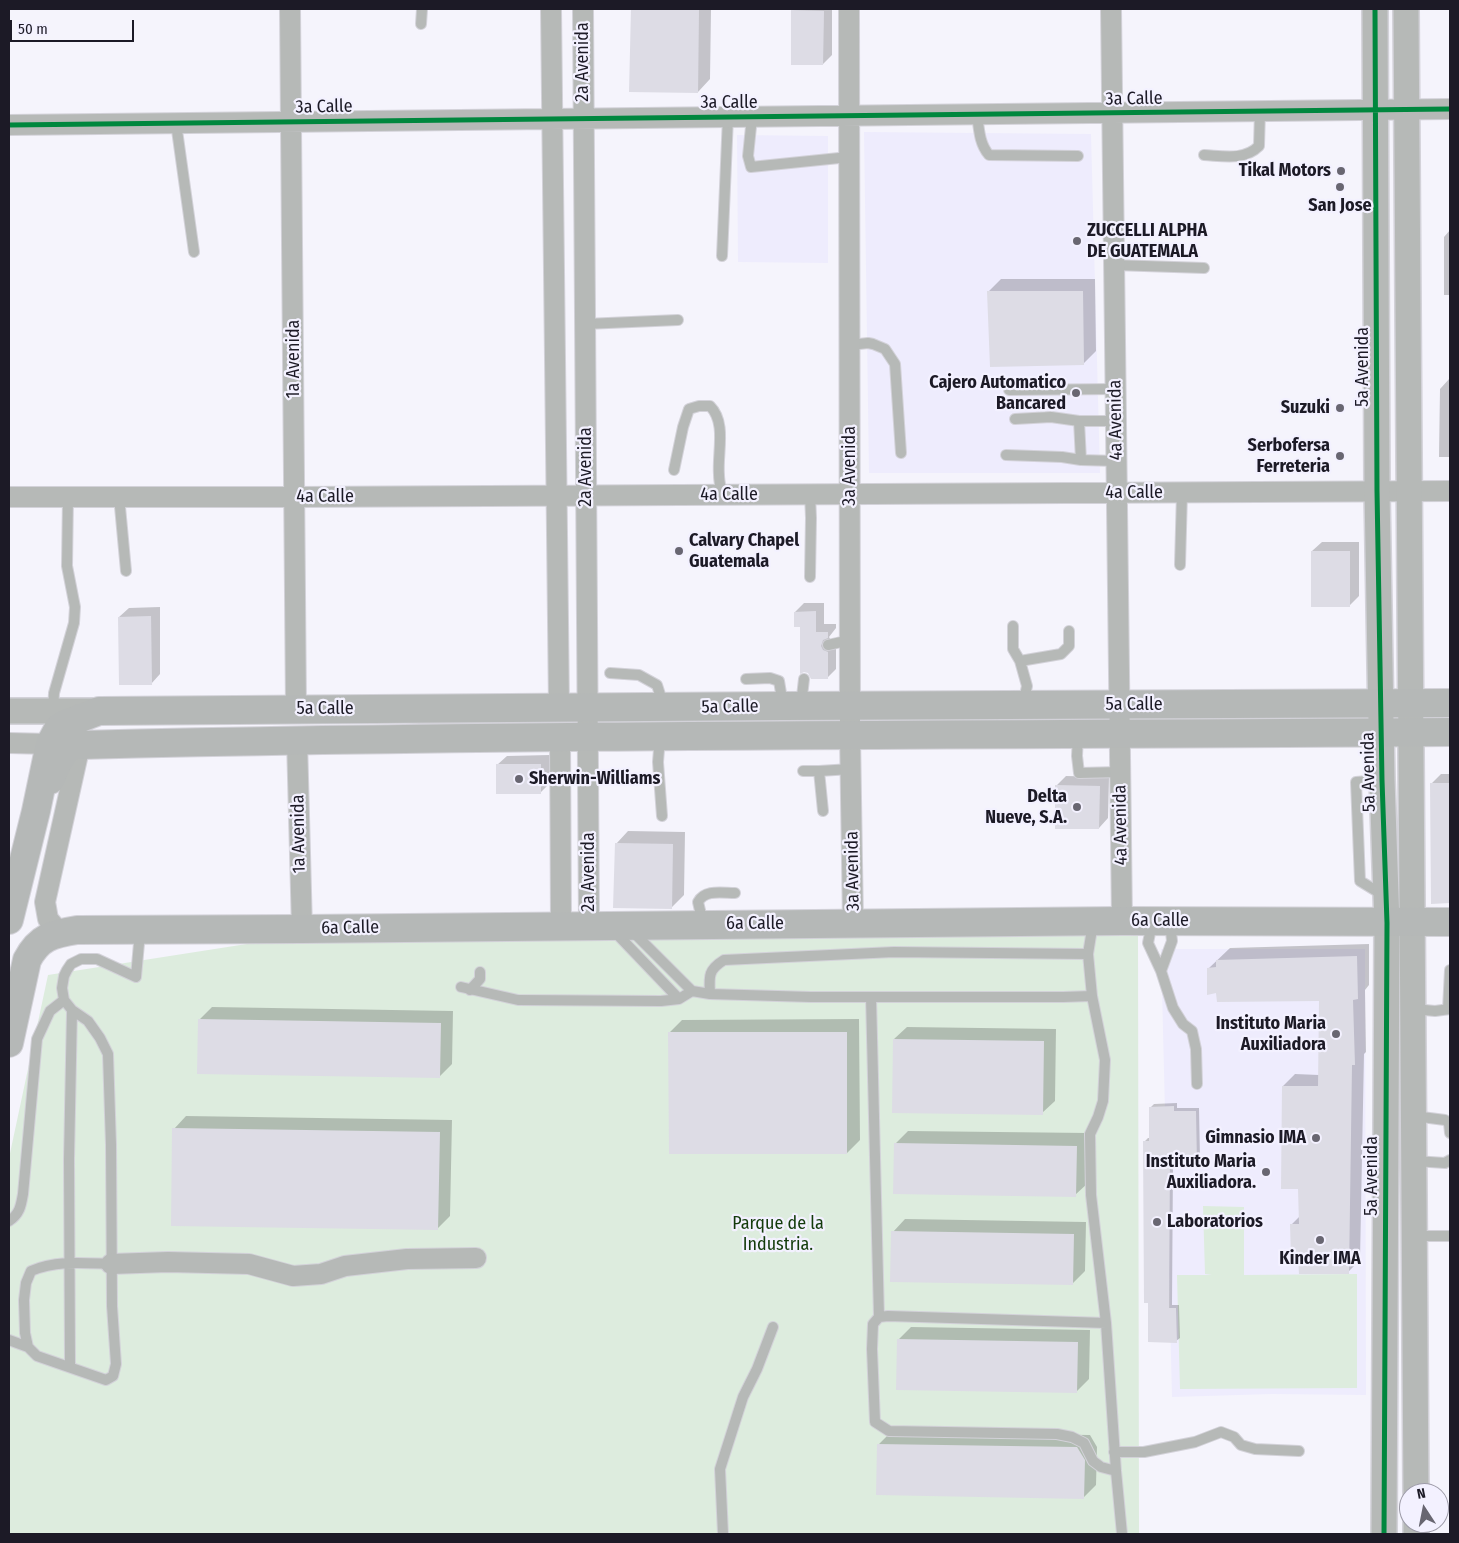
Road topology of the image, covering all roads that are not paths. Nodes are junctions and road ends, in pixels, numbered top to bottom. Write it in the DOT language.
graph roads {
  1 [pos="290,9"];
  2 [pos="422,9"];
  3 [pos="551,9"];
  4 [pos="583,9"];
  5 [pos="849,9"];
  6 [pos="1111,9"];
  7 [pos="1375,13"];
  8 [pos="1406,13"];
  9 [pos="421,24"];
  10 [pos="1375,110"];
  11 [pos="1406,110"];
  12 [pos="1450,110"];
  13 [pos="1260,112"];
  14 [pos="1113,113"];
  15 [pos="978,114"];
  16 [pos="849,116"];
  17 [pos="728,117"];
  18 [pos="752,117"];
  19 [pos="584,118"];
  20 [pos="552,119"];
  21 [pos="292,122"];
  22 [pos="176,123"];
  23 [pos="9,125"];
  24 [pos="1204,155"];
  25 [pos="1078,156"];
  26 [pos="849,158"];
  27 [pos="194,252"];
  28 [pos="722,256"];
  29 [pos="1114,265"];
  30 [pos="1204,268"];
  31 [pos="678,320"];
  32 [pos="585,324"];
  33 [pos="850,345"];
  34 [pos="1116,388"];
  35 [pos="1009,390"];
  36 [pos="1015,419"];
  37 [pos="1079,421"];
  38 [pos="1116,421"];
  39 [pos="901,452"];
  40 [pos="1006,455"];
  41 [pos="1081,460"];
  42 [pos="1116,461"];
  43 [pos="674,470"];
  44 [pos="1408,491"];
  45 [pos="1450,491"];
  46 [pos="1377,492"];
  47 [pos="1117,493"];
  48 [pos="1182,493"];
  49 [pos="810,494"];
  50 [pos="850,494"];
  51 [pos="722,495"];
  52 [pos="68,496"];
  53 [pos="119,496"];
  54 [pos="557,496"];
  55 [pos="587,496"];
  56 [pos="9,497"];
  57 [pos="295,497"];
  58 [pos="1180,565"];
  59 [pos="126,571"];
  60 [pos="810,577"];
  61 [pos="1013,626"];
  62 [pos="1069,631"];
  63 [pos="850,640"];
  64 [pos="828,645"];
  65 [pos="1020,661"];
  66 [pos="610,673"];
  67 [pos="746,679"];
  68 [pos="804,679"];
  69 [pos="1381,703"];
  70 [pos="1410,703"];
  71 [pos="1450,703"];
  72 [pos="1119,705"];
  73 [pos="792,706"];
  74 [pos="850,706"];
  75 [pos="1023,706"];
  76 [pos="559,708"];
  77 [pos="588,708"];
  78 [pos="664,708"];
  79 [pos="296,710"];
  80 [pos="9,711"];
  81 [pos="53,711"];
  82 [pos="99,711"];
  83 [pos="1381,732"];
  84 [pos="1410,732"];
  85 [pos="1450,732"];
  86 [pos="1078,734"];
  87 [pos="1120,734"];
  88 [pos="850,735"];
  89 [pos="588,736"];
  90 [pos="660,736"];
  91 [pos="560,737"];
  92 [pos="297,740"];
  93 [pos="9,743"];
  94 [pos="67,751"];
  95 [pos="851,769"];
  96 [pos="803,770"];
  97 [pos="819,771"];
  98 [pos="1120,772"];
  99 [pos="824,811"];
  100 [pos="662,816"];
  101 [pos="735,893"];
  102 [pos="1395,914"];
  103 [pos="9,920"];
  104 [pos="1122,921"];
  105 [pos="1161,921"];
  106 [pos="1093,922"];
  107 [pos="1450,922"];
  108 [pos="854,923"];
  109 [pos="703,924"];
  110 [pos="608,925"];
  111 [pos="561,926"];
  112 [pos="140,929"];
  113 [pos="302,929"];
  114 [pos="60,933"];
  115 [pos="1088,954"];
  116 [pos="1450,970"];
  117 [pos="1161,971"];
  118 [pos="480,972"];
  119 [pos="692,991"];
  120 [pos="710,994"];
  121 [pos="1092,996"];
  122 [pos="871,997"];
  123 [pos="679,999"];
  124 [pos="64,1000"];
  125 [pos="1412,1009"];
  126 [pos="1449,1009"];
  127 [pos="72,1010"];
  128 [pos="9,1043"];
  129 [pos="1197,1084"];
  130 [pos="1413,1116"];
  131 [pos="1450,1133"];
  132 [pos="1450,1160"];
  133 [pos="1414,1161"];
  134 [pos="9,1221"];
  135 [pos="1414,1236"];
  136 [pos="1450,1236"];
  137 [pos="476,1258"];
  138 [pos="69,1263"];
  139 [pos="111,1264"];
  140 [pos="879,1317"];
  141 [pos="1106,1323"];
  142 [pos="773,1327"];
  143 [pos="9,1340"];
  144 [pos="28,1347"];
  145 [pos="70,1367"];
  146 [pos="1299,1451"];
  147 [pos="1114,1452"];
  148 [pos="1116,1471"];
  149 [pos="1416,1483"];
  150 [pos="723,1534"];
  151 [pos="1122,1534"];
  152 [pos="1384,1534"];
  1 -- 21 [label="street, 1a Avenida"];
  2 -- 9 [label="lane"];
  3 -- 20 [label="street, 2a Avenida"];
  4 -- 19 [label="street, 2a Avenida"];
  5 -- 16 [label="street, 3a Avenida"];
  6 -- 14 [label="street, 4a Avenida"];
  7 -- 8 [label="street"];
  7 -- 10 [label="street, 5a Avenida"];
  8 -- 11 [label="street, 5a Avenida"];
  10 -- 11 [label="street, 3a Calle"];
  10 -- 13 [label="street, 3a Calle"];
  10 -- 46 [label="street, 5a Avenida"];
  11 -- 12 [label="street, 3a Calle"];
  11 -- 44 [label="street, 5a Avenida"];
  13 -- 14 [label="street, 3a Calle"];
  13 -- 24 [label="lane"];
  14 -- 15 [label="street, 3a Calle"];
  14 -- 29 [label="street, 4a Avenida"];
  15 -- 16 [label="street, 3a Calle"];
  15 -- 25 [label="lane"];
  16 -- 18 [label="street, 3a Calle"];
  16 -- 26 [label="street, 3a Avenida"];
  17 -- 18 [label="street, 3a Calle"];
  17 -- 19 [label="street, 3a Calle"];
  17 -- 28 [label="lane"];
  18 -- 26 [label="lane"];
  19 -- 20 [label="street, 3a Calle"];
  19 -- 32 [label="street, 2a Avenida"];
  20 -- 21 [label="street, 3a Calle"];
  20 -- 54 [label="street, 2a Avenida"];
  21 -- 22 [label="street, 3a Calle"];
  21 -- 57 [label="street, 1a Avenida"];
  22 -- 23 [label="street, 3a Calle"];
  22 -- 27 [label="lane"];
  26 -- 33 [label="street, 3a Avenida"];
  29 -- 30 [label="lane"];
  29 -- 34 [label="street, 4a Avenida"];
  31 -- 32 [label="lane"];
  32 -- 55 [label="street, 2a Avenida"];
  33 -- 39 [label="lane"];
  33 -- 50 [label="street, 3a Avenida"];
  34 -- 35 [label="lane"];
  34 -- 38 [label="street, 4a Avenida"];
  36 -- 37 [label="lane"];
  37 -- 38 [label="lane"];
  37 -- 41 [label="lane"];
  38 -- 42 [label="street, 4a Avenida"];
  40 -- 41 [label="lane"];
  41 -- 42 [label="lane"];
  42 -- 47 [label="street, 4a Avenida"];
  43 -- 51 [label="lane"];
  44 -- 45 [label="street, 4a Calle"];
  44 -- 46 [label="street, 4a Calle"];
  44 -- 70 [label="street, 5a Avenida"];
  46 -- 48 [label="street, 4a Calle"];
  46 -- 69 [label="street, 5a Avenida"];
  47 -- 48 [label="street, 4a Calle"];
  47 -- 50 [label="street, 4a Calle"];
  47 -- 72 [label="street, 4a Avenida"];
  48 -- 58 [label="lane"];
  49 -- 50 [label="street, 4a Calle"];
  49 -- 51 [label="street, 4a Calle"];
  49 -- 60 [label="lane"];
  50 -- 63 [label="street, 3a Avenida"];
  51 -- 55 [label="street, 4a Calle"];
  52 -- 53 [label="street, 4a Calle"];
  52 -- 56 [label="street, 4a Calle"];
  52 -- 81 [label="lane"];
  53 -- 57 [label="street, 4a Calle"];
  53 -- 59 [label="lane"];
  54 -- 55 [label="street, 4a Calle"];
  54 -- 57 [label="street, 4a Calle"];
  54 -- 76 [label="street, 2a Avenida"];
  55 -- 77 [label="street, 2a Avenida"];
  57 -- 79 [label="street, 1a Avenida"];
  61 -- 65 [label="lane"];
  62 -- 65 [label="lane"];
  63 -- 64 [label="lane"];
  63 -- 74 [label="street, 3a Avenida"];
  65 -- 75 [label="lane"];
  66 -- 78 [label="lane"];
  67 -- 73 [label="lane"];
  68 -- 73 [label="lane"];
  69 -- 70 [label="main road, 5a Calle"];
  69 -- 72 [label="main road, 5a Calle"];
  69 -- 83 [label="street, 5a Avenida"];
  70 -- 71 [label="main road, 5a Calle"];
  70 -- 84 [label="street, 5a Avenida"];
  72 -- 75 [label="main road, 5a Calle"];
  72 -- 87 [label="street, 4a Avenida"];
  73 -- 74 [label="main road, 5a Calle"];
  73 -- 78 [label="main road, 5a Calle"];
  74 -- 75 [label="main road, 5a Calle"];
  74 -- 88 [label="street, 3a Avenida"];
  76 -- 77 [label="main road, 5a Calle"];
  76 -- 79 [label="main road, 5a Calle"];
  77 -- 78 [label="main road, 5a Calle"];
  77 -- 89 [label="street, 2a Avenida"];
  79 -- 82 [label="main road, 5a Calle"];
  80 -- 81 [label="street, 5a Calle"];
  81 -- 82 [label="street, 5a Calle"];
  82 -- 94 [label="main road"];
  83 -- 84 [label="main road, 5a Calle"];
  83 -- 87 [label="main road, 5a Calle"];
  83 -- 102 [label="street, 5a Avenida"];
  84 -- 85 [label="main road, 5a Calle"];
  84 -- 102 [label="street, 5a Avenida"];
  86 -- 87 [label="main road, 5a Calle"];
  86 -- 88 [label="main road, 5a Calle"];
  86 -- 98 [label="lane"];
  87 -- 98 [label="street, 4a Avenida"];
  88 -- 90 [label="main road, 5a Calle"];
  88 -- 95 [label="street, 3a Avenida"];
  89 -- 90 [label="main road, 5a Calle"];
  89 -- 91 [label="main road, 5a Calle"];
  89 -- 110 [label="street, 2a Avenida"];
  90 -- 100 [label="lane"];
  91 -- 92 [label="main road, 5a Calle"];
  91 -- 111 [label="street, 2a Avenida"];
  92 -- 94 [label="main road, 5a Calle"];
  92 -- 113 [label="street, 1a Avenida"];
  93 -- 94 [label="street, 5a Calle"];
  94 -- 103 [label="main road"];
  94 -- 114 [label="street"];
  95 -- 97 [label="lane"];
  95 -- 108 [label="street, 3a Avenida"];
  96 -- 97 [label="lane"];
  97 -- 99 [label="lane"];
  98 -- 104 [label="street, 4a Avenida"];
  101 -- 109 [label="lane"];
  102 -- 105 [label="main road, 6a Calle"];
  102 -- 107 [label="main road, 6a Calle"];
  102 -- 125 [label="street, 5a Avenida"];
  102 -- 152 [label="street, 5a Avenida"];
  104 -- 105 [label="main road, 6a Calle"];
  104 -- 106 [label="main road, 6a Calle"];
  105 -- 117 [label="lane"];
  105 -- 117 [label="lane"];
  106 -- 108 [label="main road, 6a Calle"];
  106 -- 115 [label="lane"];
  108 -- 109 [label="main road, 6a Calle"];
  109 -- 110 [label="main road, 6a Calle"];
  110 -- 111 [label="main road, 6a Calle"];
  110 -- 119 [label="lane"];
  110 -- 123 [label="lane"];
  111 -- 113 [label="main road, 6a Calle"];
  112 -- 113 [label="main road, 6a Calle"];
  112 -- 114 [label="main road, 6a Calle"];
  112 -- 124 [label="lane"];
  114 -- 128 [label="main road, 6a Calle"];
  115 -- 120 [label="lane"];
  115 -- 121 [label="lane"];
  116 -- 126 [label="lane"];
  117 -- 129 [label="lane"];
  118 -- 123 [label="lane"];
  119 -- 120 [label="lane"];
  119 -- 123 [label="lane"];
  120 -- 122 [label="lane"];
  121 -- 122 [label="lane"];
  121 -- 141 [label="lane"];
  122 -- 140 [label="lane"];
  124 -- 127 [label="lane"];
  124 -- 134 [label="lane"];
  125 -- 126 [label="lane"];
  125 -- 130 [label="street, 5a Avenida"];
  127 -- 138 [label="lane"];
  127 -- 139 [label="lane"];
  130 -- 131 [label="lane"];
  130 -- 133 [label="street, 5a Avenida"];
  132 -- 133 [label="lane"];
  133 -- 135 [label="street, 5a Avenida"];
  135 -- 136 [label="lane"];
  135 -- 149 [label="street, 5a Avenida"];
  137 -- 139 [label="street"];
  138 -- 139 [label="lane"];
  138 -- 144 [label="lane"];
  138 -- 145 [label="lane"];
  139 -- 145 [label="lane"];
  140 -- 141 [label="lane"];
  140 -- 148 [label="lane"];
  141 -- 147 [label="lane"];
  142 -- 150 [label="lane"];
  143 -- 144 [label="lane"];
  144 -- 145 [label="lane"];
  146 -- 147 [label="lane"];
  147 -- 148 [label="lane"];
  148 -- 151 [label="lane"];
}
